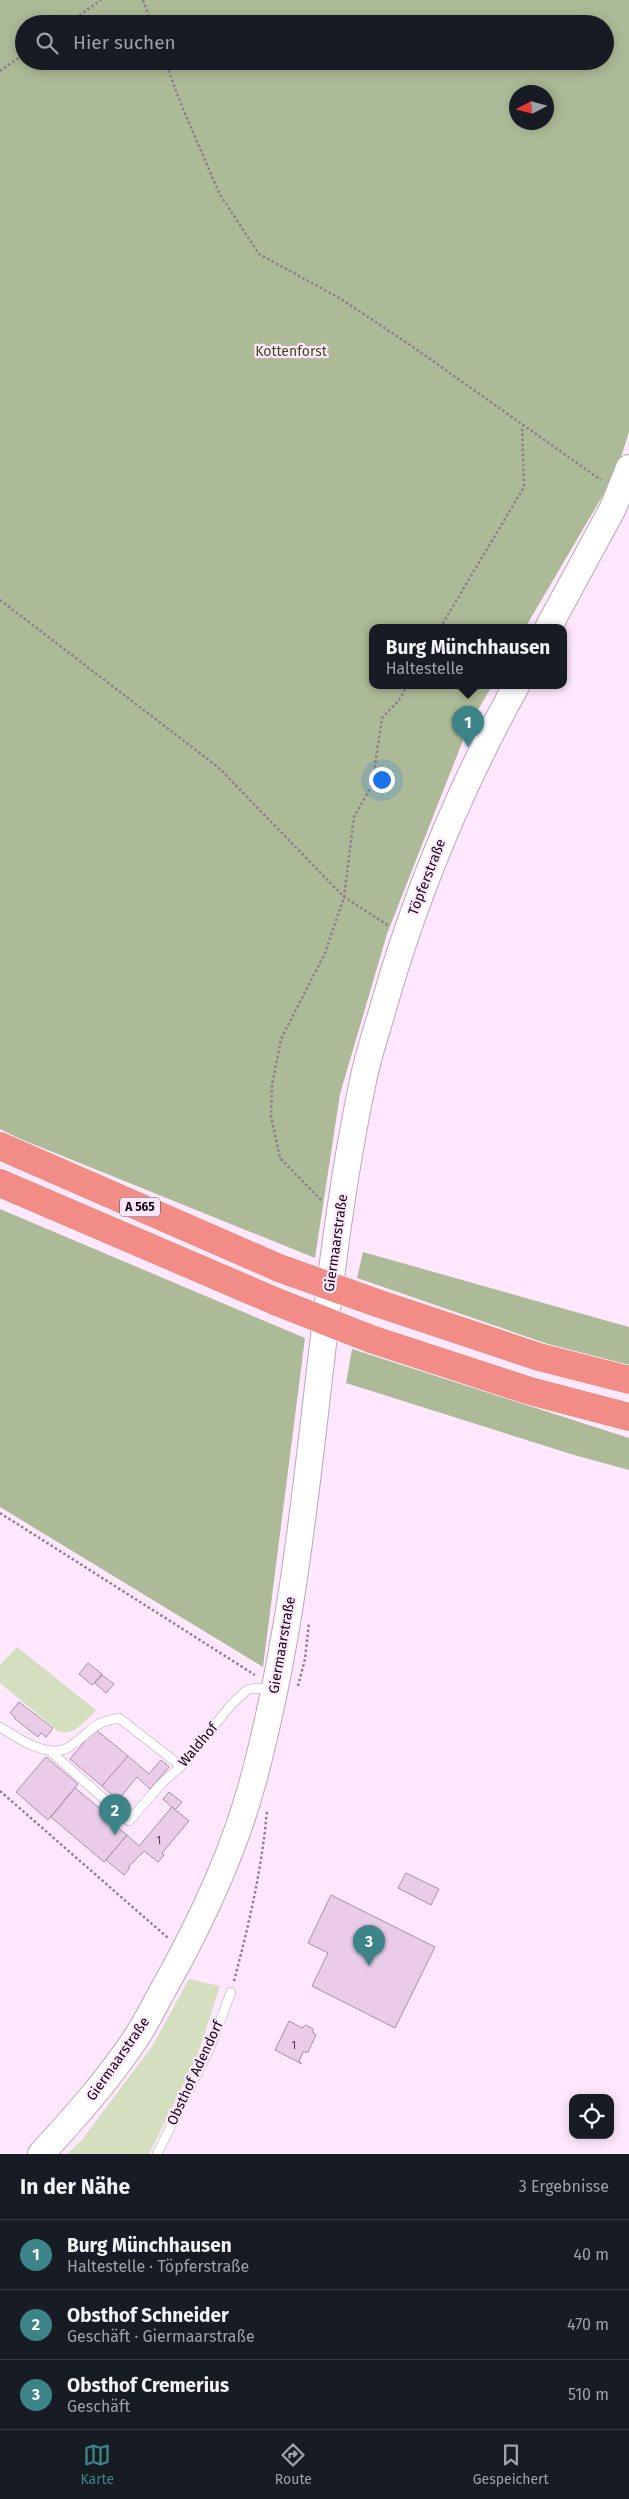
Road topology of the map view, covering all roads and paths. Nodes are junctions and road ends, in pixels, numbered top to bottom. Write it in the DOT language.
graph roads {
  1 [pos="102,0"];
  2 [pos="143,0"];
  3 [pos="80,15"];
  4 [pos="149,15"];
  5 [pos="15,60"];
  6 [pos="168,70"];
  7 [pos="0,71"];
  8 [pos="522,426"];
  9 [pos="629,468"];
  10 [pos="618,504"];
  11 [pos="0,600"];
  12 [pos="442,624"];
  13 [pos="550,624"];
  14 [pos="405,689"];
  15 [pos="514,689"];
  16 [pos="344,897"];
  17 [pos="406,936"];
  18 [pos="363,1078"];
  19 [pos="0,1146"];
  20 [pos="0,1183"];
  21 [pos="340,1208"];
  22 [pos="629,1380"];
  23 [pos="629,1417"];
  24 [pos="0,1514"];
  25 [pos="276,1688"];
  26 [pos="0,1728"];
  27 [pos="50,1751"];
  28 [pos="181,1766"];
  29 [pos="0,1791"];
  30 [pos="184,1953"];
  31 [pos="230,1992"];
  32 [pos="41,2154"];
  33 [pos="157,2154"];
  1 -- 3 [label="path"];
  2 -- 4 [label="path"];
  5 -- 7 [label="path"];
  6 -- 8 [label="path"];
  8 -- 10 [label="path"];
  8 -- 12 [label="path"];
  9 -- 10 [label="main road"];
  10 -- 13 [label="main road"];
  11 -- 16 [label="path"];
  14 -- 16 [label="path"];
  15 -- 17 [label="main road, Töpferstraße"];
  16 -- 17 [label="path"];
  16 -- 21 [label="path"];
  17 -- 18 [label="main road, Töpferstraße"];
  18 -- 21 [label="main road, Giermaarstraße"];
  19 -- 22 [label="highway, A 565, bridge"];
  20 -- 23 [label="highway, A 565, bridge"];
  21 -- 25 [label="main road, Giermaarstraße"];
  24 -- 25 [label="path"];
  25 -- 28 [label="lane, Waldhof"];
  25 -- 30 [label="main road, Giermaarstraße"];
  26 -- 27 [label="lane"];
  27 -- 28 [label="lane"];
  27 -- 28 [label="lane, Waldhof"];
  29 -- 30 [label="path"];
  30 -- 32 [label="main road, Giermaarstraße"];
  31 -- 33 [label="lane, Obsthof Adendorf"];
}
